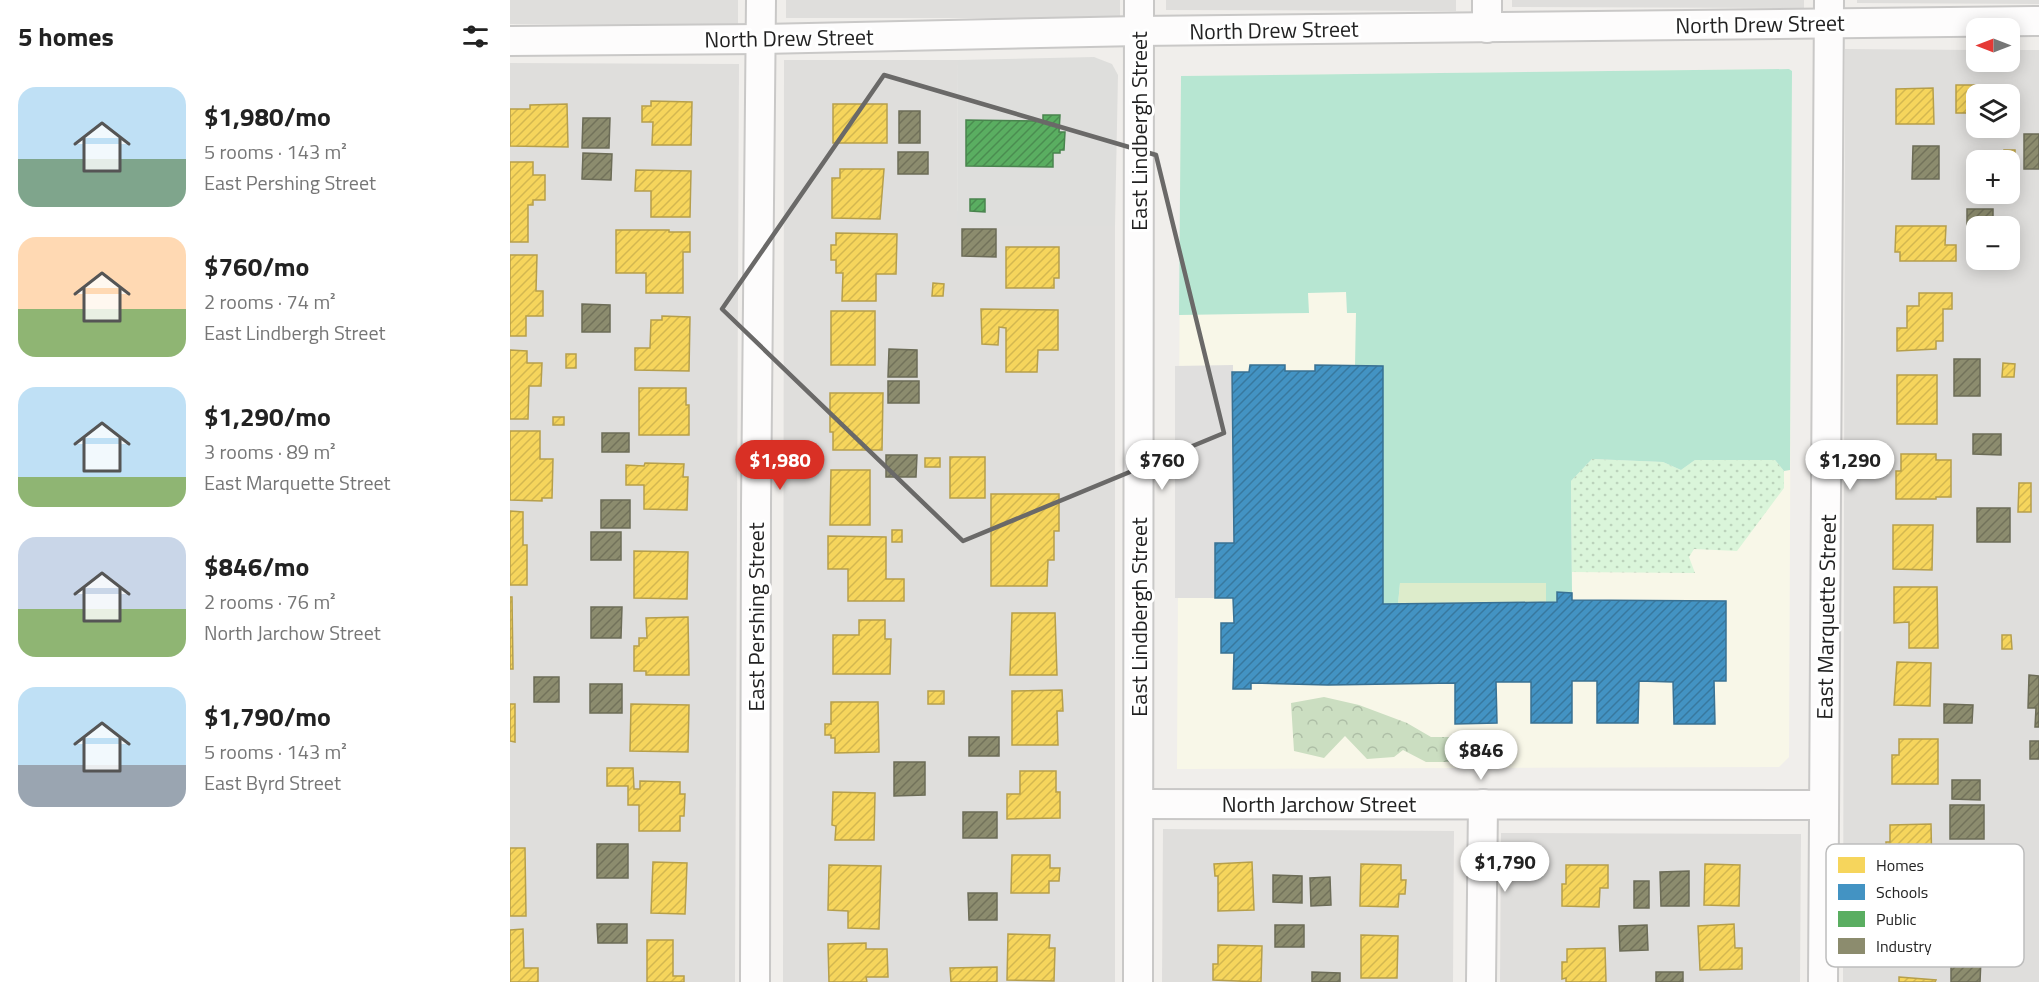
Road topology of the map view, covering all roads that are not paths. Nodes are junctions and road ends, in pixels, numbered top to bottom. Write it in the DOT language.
graph roads {
  1 [pos="761,0"];
  2 [pos="1139,0"];
  3 [pos="1829,11"];
  4 [pos="1487,14"];
  5 [pos="2039,21"];
  6 [pos="1139,31"];
  7 [pos="761,39"];
  8 [pos="510,41"];
  9 [pos="1139,804"];
  10 [pos="1483,804"];
  11 [pos="1823,805"];
  12 [pos="755,982"];
  13 [pos="1138,982"];
  14 [pos="1481,982"];
  15 [pos="1823,982"];
  1 -- 7 [label="street, East Pershing Street"];
  2 -- 6 [label="street, East Lindbergh Street"];
  3 -- 4 [label="street, North Drew Street"];
  3 -- 5 [label="street, North Drew Street"];
  3 -- 11 [label="street, East Marquette Street"];
  4 -- 6 [label="street, North Drew Street"];
  6 -- 7 [label="street, North Drew Street"];
  6 -- 9 [label="street, East Lindbergh Street"];
  7 -- 8 [label="street, North Drew Street"];
  7 -- 12 [label="street, East Pershing Street"];
  9 -- 10 [label="street, North Jarchow Street"];
  9 -- 13 [label="street, East Lindbergh Street"];
  10 -- 11 [label="street, North Jarchow Street"];
  10 -- 14 [label="street"];
  11 -- 15 [label="street, East Marquette Street"];
}
